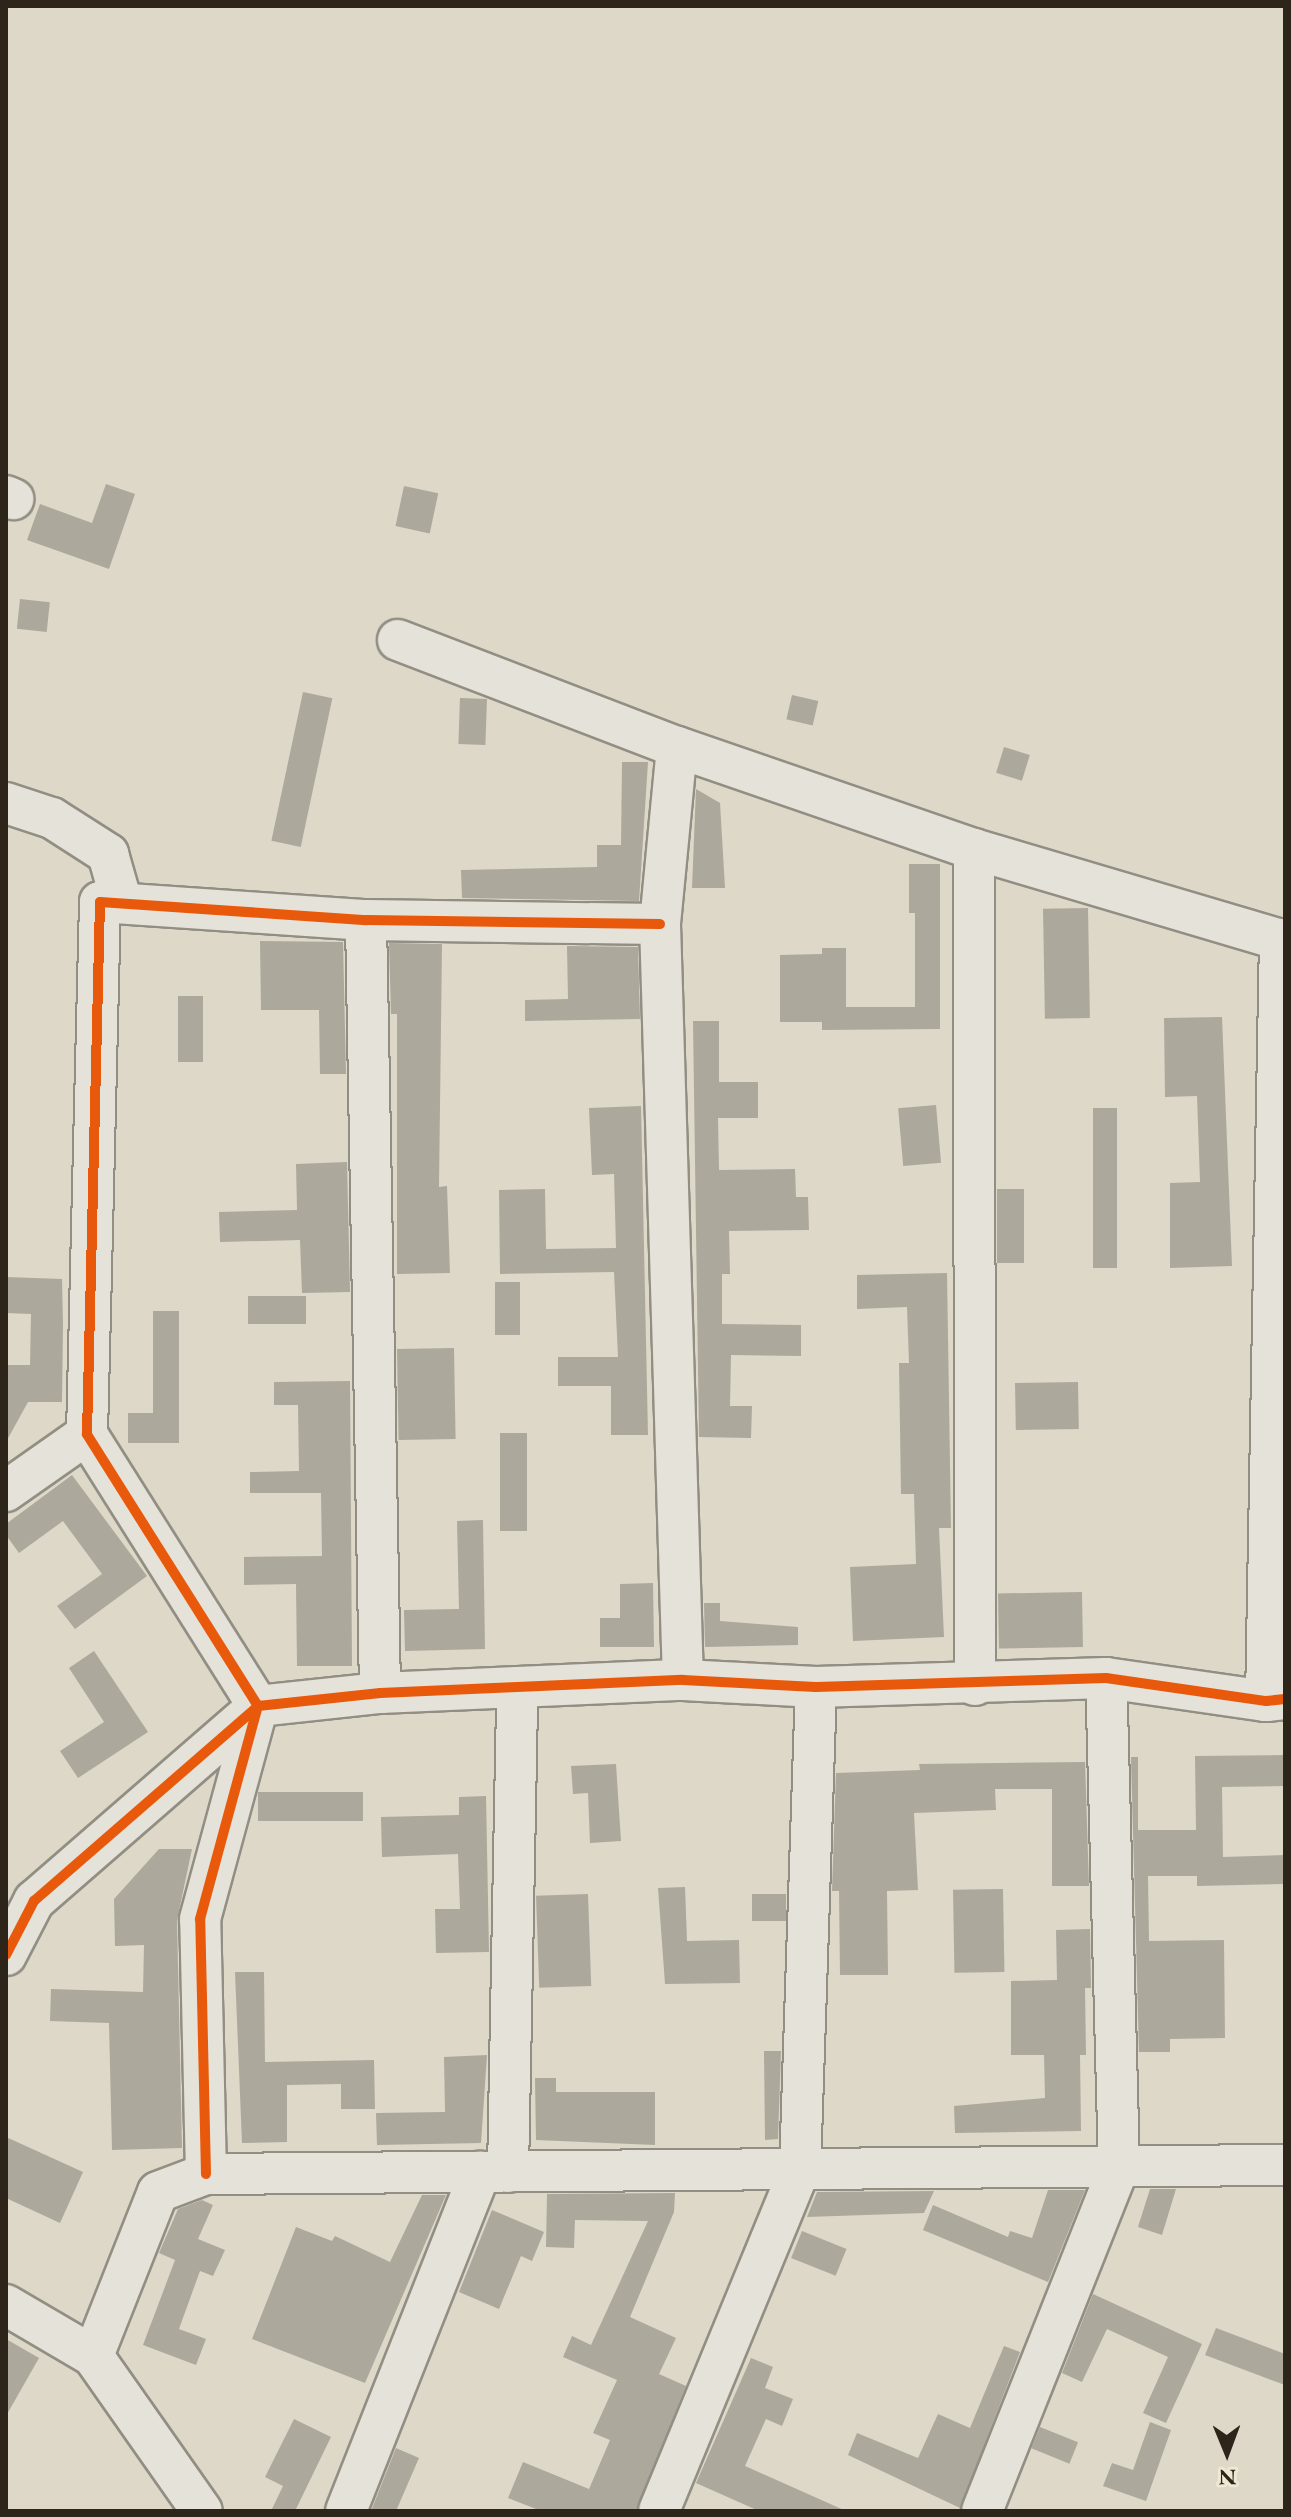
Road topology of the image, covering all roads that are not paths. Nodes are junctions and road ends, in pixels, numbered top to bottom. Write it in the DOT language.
graph roads {
  1 [pos="398,640"];
  2 [pos="677,747"];
  3 [pos="6,803"];
  4 [pos="974,849"];
  5 [pos="122,903"];
  6 [pos="366,920"];
  7 [pos="660,924"];
  8 [pos="1283,940"];
  9 [pos="87,1434"];
  10 [pos="6,1491"];
  11 [pos="1106,1678"];
  12 [pos="683,1680"];
  13 [pos="975,1685"];
  14 [pos="517,1687"];
  15 [pos="816,1687"];
  16 [pos="380,1693"];
  17 [pos="1276,1700"];
  18 [pos="258,1706"];
  19 [pos="6,1955"];
  20 [pos="1285,2165"];
  21 [pos="1119,2166"];
  22 [pos="800,2169"];
  23 [pos="494,2172"];
  24 [pos="206,2174"];
  25 [pos="6,2305"];
  26 [pos="93,2356"];
  27 [pos="202,2511"];
  28 [pos="346,2511"];
  29 [pos="659,2511"];
  30 [pos="982,2511"];
  1 -- 2 [label="street"];
  2 -- 4 [label="street"];
  2 -- 7 [label="street"];
  3 -- 5 [label="street"];
  4 -- 8 [label="street"];
  4 -- 13 [label="street"];
  5 -- 6 [label="street"];
  5 -- 9 [label="street"];
  6 -- 7 [label="street"];
  6 -- 16 [label="street"];
  7 -- 12 [label="street"];
  8 -- 17 [label="street"];
  9 -- 10 [label="street"];
  9 -- 18 [label="street"];
  11 -- 13 [label="street"];
  11 -- 17 [label="street"];
  11 -- 21 [label="street"];
  12 -- 14 [label="street"];
  12 -- 15 [label="street"];
  13 -- 15 [label="street"];
  14 -- 16 [label="street"];
  14 -- 23 [label="street"];
  15 -- 22 [label="street"];
  16 -- 18 [label="street"];
  18 -- 19 [label="street"];
  18 -- 24 [label="street"];
  20 -- 21 [label="street"];
  21 -- 22 [label="street"];
  21 -- 30 [label="street"];
  22 -- 23 [label="street"];
  22 -- 29 [label="street"];
  23 -- 24 [label="street"];
  23 -- 28 [label="street"];
  24 -- 26 [label="street"];
  25 -- 26 [label="street"];
  26 -- 27 [label="street"];
}
